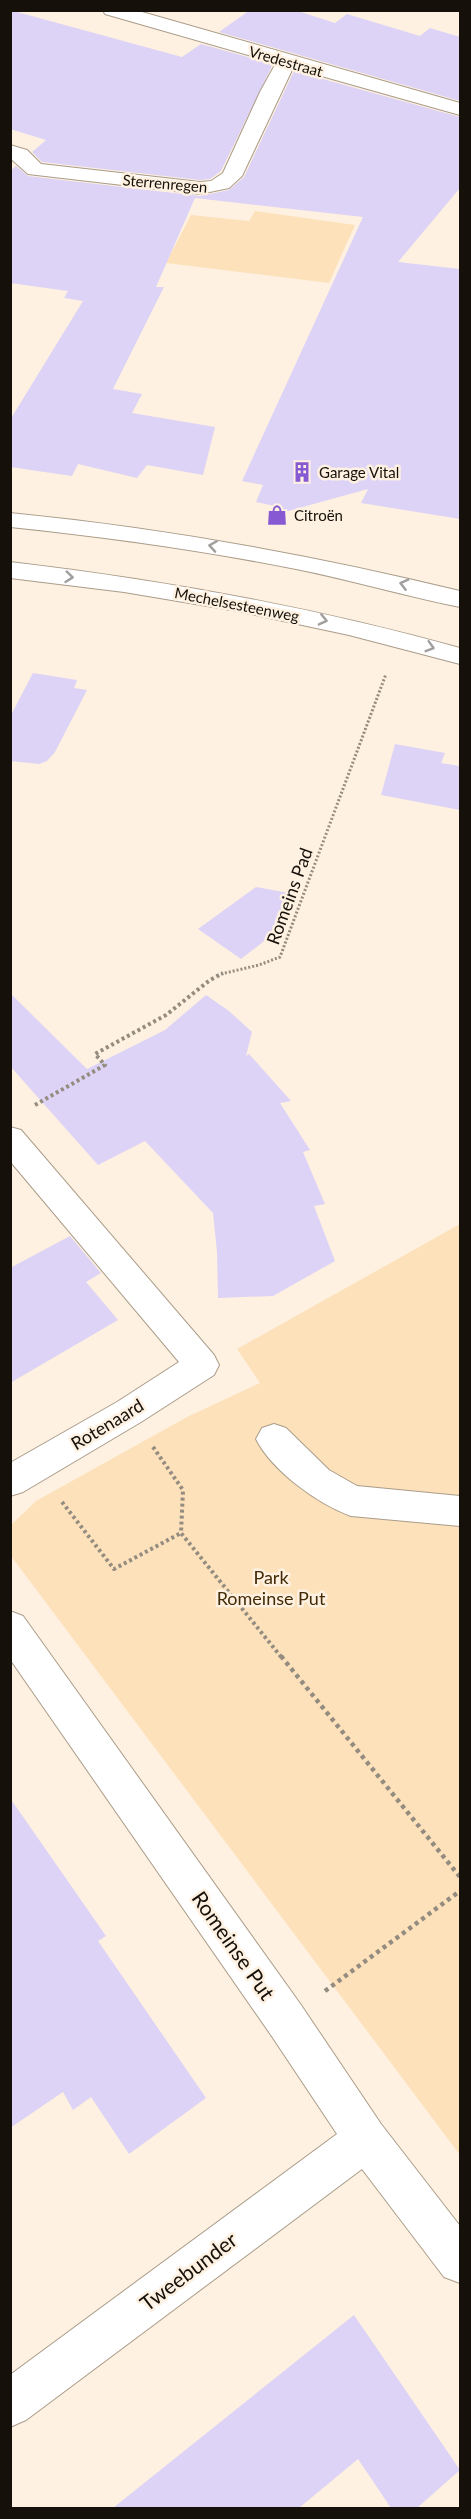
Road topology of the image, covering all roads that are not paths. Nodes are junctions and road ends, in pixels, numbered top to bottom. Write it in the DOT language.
graph roads {
  1 [pos="112,10"];
  2 [pos="287,61"];
  3 [pos="460,109"];
  4 [pos="10,151"];
  5 [pos="10,520"];
  6 [pos="10,570"];
  7 [pos="460,599"];
  8 [pos="460,656"];
  9 [pos="10,1139"];
  10 [pos="274,1439"];
  11 [pos="23,1474"];
  12 [pos="460,1511"];
  13 [pos="10,1628"];
  14 [pos="366,2139"];
  15 [pos="460,2260"];
  16 [pos="10,2404"];
  1 -- 2 [label="street, Vredestraat"];
  2 -- 3 [label="street, Vredestraat"];
  2 -- 4 [label="street, Sterrenregen"];
  7 -- 5 [label="street, one-way"];
  6 -- 8 [label="street, Mechelsesteenweg, one-way"];
  9 -- 11 [label="street, Rotenaard"];
  10 -- 12 [label="street"];
  13 -- 14 [label="street, Romeinse Put"];
  14 -- 15 [label="street, Romeinse Put"];
  14 -- 16 [label="street, Tweebunder"];
}
